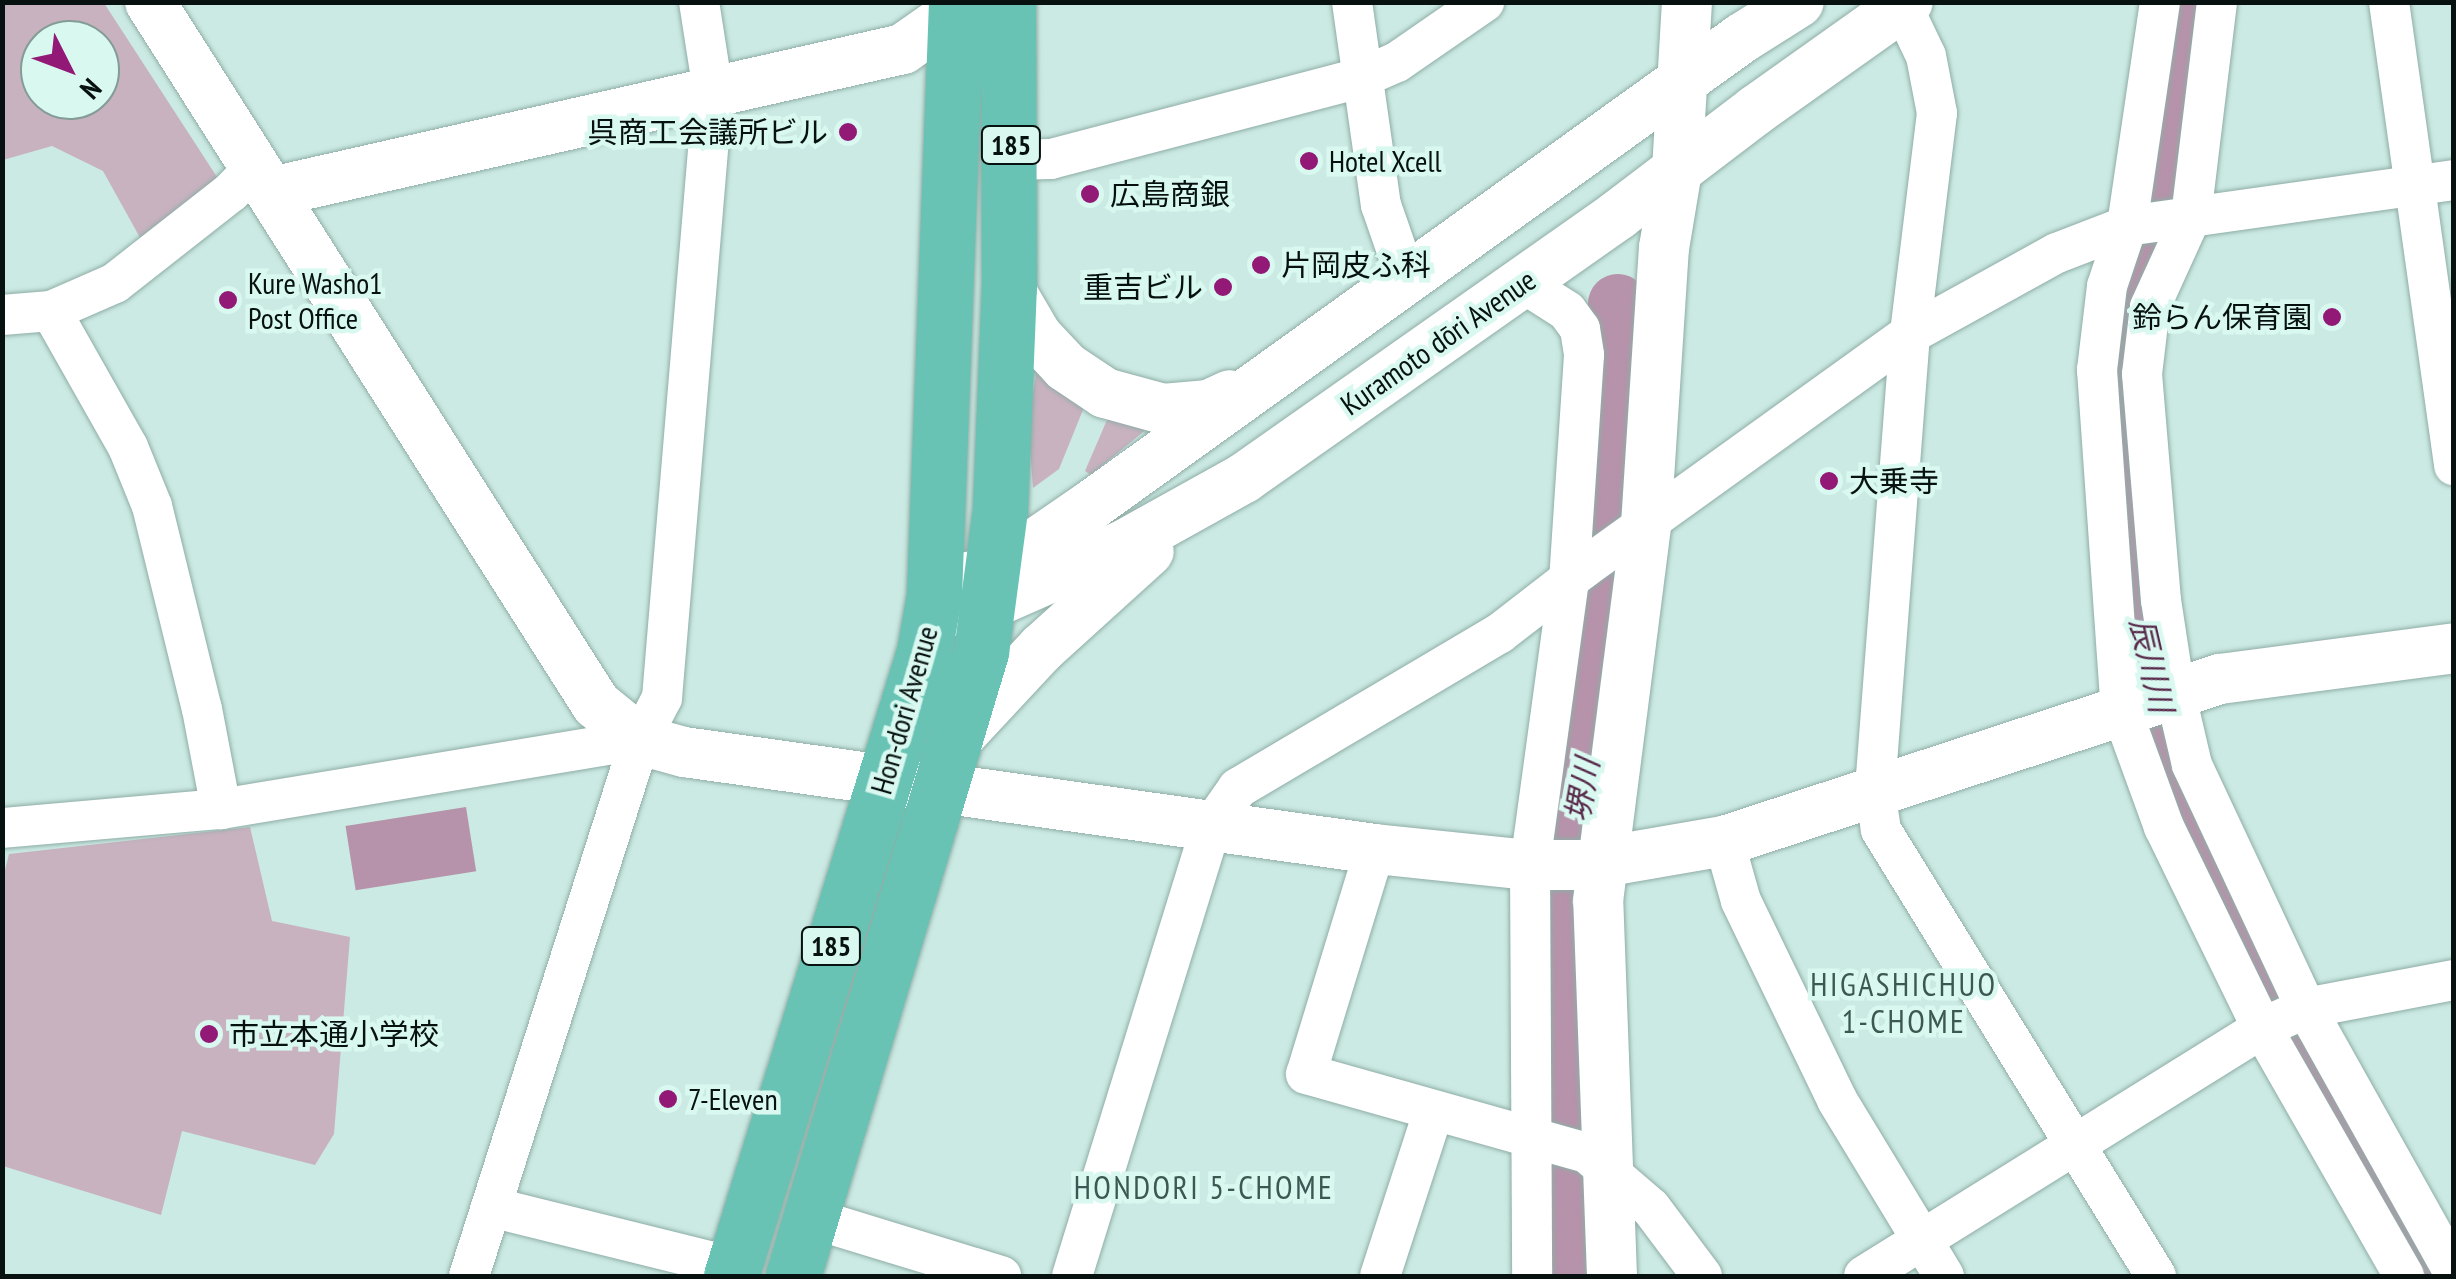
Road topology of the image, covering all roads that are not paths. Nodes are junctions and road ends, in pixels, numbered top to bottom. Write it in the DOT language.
graph roads {
  1 [pos="699,2"];
  2 [pos="1352,2"];
  3 [pos="1484,2"];
  4 [pos="1687,2"];
  5 [pos="1799,2"];
  6 [pos="2160,2"];
  7 [pos="2217,2"];
  8 [pos="2389,2"];
  9 [pos="973,5"];
  10 [pos="1906,5"];
  11 [pos="159,6"];
  12 [pos="1363,76"];
  13 [pos="1681,84"];
  14 [pos="713,91"];
  15 [pos="1011,160"];
  16 [pos="1677,170"];
  17 [pos="264,179"];
  18 [pos="2435,182"];
  19 [pos="2191,217"];
  20 [pos="2127,226"];
  21 [pos="1407,280"];
  22 [pos="1523,282"];
  23 [pos="1009,288"];
  24 [pos="51,311"];
  25 [pos="2,315"];
  26 [pos="1910,334"];
  27 [pos="1273,376"];
  28 [pos="2454,465"];
  29 [pos="1244,478"];
  30 [pos="1640,529"];
  31 [pos="1576,574"];
  32 [pos="991,588"];
  33 [pos="933,599"];
  34 [pos="2454,648"];
  35 [pos="2175,692"];
  36 [pos="2121,708"];
  37 [pos="640,740"];
  38 [pos="949,763"];
  39 [pos="887,779"];
  40 [pos="1875,790"];
  41 [pos="221,810"];
  42 [pos="1212,825"];
  43 [pos="2,828"];
  44 [pos="1724,841"];
  45 [pos="1375,849"];
  46 [pos="1566,863"];
  47 [pos="2454,980"];
  48 [pos="2306,1008"];
  49 [pos="2262,1028"];
  50 [pos="1434,1113"];
  51 [pos="1539,1138"];
  52 [pos="2076,1145"];
  53 [pos="1597,1160"];
  54 [pos="491,1207"];
  55 [pos="810,1218"];
  56 [pos="1923,1240"];
  57 [pos="733,1272"];
  58 [pos="2454,1273"];
  59 [pos="469,1276"];
  60 [pos="793,1276"];
  61 [pos="1001,1276"];
  62 [pos="1072,1276"];
  63 [pos="1380,1276"];
  64 [pos="1532,1276"];
  65 [pos="1612,1276"];
  66 [pos="1702,1276"];
  67 [pos="1864,1276"];
  68 [pos="1944,1276"];
  69 [pos="2156,1276"];
  70 [pos="2404,1276"];
  1 -- 14 [label="street"];
  2 -- 12 [label="street"];
  3 -- 12 [label="street"];
  4 -- 13 [label="street"];
  5 -- 13 [label="street, Kuramoto dōri Avenue"];
  6 -- 20 [label="street"];
  7 -- 19 [label="street"];
  8 -- 18 [label="street"];
  9 -- 14 [label="street"];
  9 -- 15 [label="highway, Hon-dori Avenue / 185"];
  9 -- 33 [label="highway, Hon-dori Avenue / 185"];
  10 -- 16 [label="street, Kuramoto dōri Avenue"];
  10 -- 26 [label="street"];
  11 -- 17 [label="street"];
  12 -- 15 [label="street"];
  12 -- 21 [label="street"];
  13 -- 16 [label="street"];
  13 -- 21 [label="street, Kuramoto dōri Avenue"];
  14 -- 17 [label="street"];
  14 -- 37 [label="street"];
  15 -- 23 [label="highway, Hon-dori Avenue / 185"];
  16 -- 22 [label="street, Kuramoto dōri Avenue"];
  16 -- 30 [label="street"];
  17 -- 24 [label="street"];
  17 -- 37 [label="street"];
  18 -- 19 [label="street"];
  18 -- 28 [label="street"];
  19 -- 20 [label="street"];
  19 -- 35 [label="street"];
  20 -- 26 [label="street"];
  20 -- 36 [label="street"];
  21 -- 27 [label="street, Kuramoto dōri Avenue"];
  22 -- 29 [label="street, Kuramoto dōri Avenue"];
  22 -- 31 [label="street"];
  23 -- 27 [label="street"];
  23 -- 32 [label="highway, Hon-dori Avenue / 185"];
  24 -- 25 [label="street"];
  24 -- 41 [label="street"];
  26 -- 30 [label="street"];
  26 -- 40 [label="street"];
  27 -- 32 [label="street, Kuramoto dōri Avenue"];
  29 -- 32 [label="street, Kuramoto dōri Avenue"];
  29 -- 38 [label="street"];
  30 -- 31 [label="street"];
  30 -- 46 [label="street"];
  31 -- 42 [label="street"];
  31 -- 46 [label="street"];
  32 -- 33 [label="street, Kuramoto dōri Avenue"];
  32 -- 38 [label="highway, Hon-dori Avenue / 185"];
  33 -- 39 [label="highway, Hon-dori Avenue / 185"];
  34 -- 35 [label="street"];
  35 -- 36 [label="street"];
  35 -- 48 [label="street"];
  36 -- 40 [label="street"];
  36 -- 49 [label="street"];
  37 -- 39 [label="street"];
  37 -- 41 [label="street"];
  37 -- 54 [label="street"];
  38 -- 39 [label="street"];
  38 -- 42 [label="street"];
  38 -- 55 [label="highway, Hon-dori Avenue / 185"];
  39 -- 57 [label="highway, Hon-dori Avenue / 185"];
  40 -- 44 [label="street"];
  40 -- 52 [label="street"];
  41 -- 43 [label="street"];
  42 -- 45 [label="street"];
  42 -- 62 [label="street"];
  44 -- 46 [label="street"];
  44 -- 56 [label="street"];
  45 -- 46 [label="street"];
  45 -- 50 [label="street"];
  46 -- 51 [label="street"];
  46 -- 53 [label="street"];
  47 -- 48 [label="street"];
  48 -- 49 [label="street"];
  48 -- 58 [label="street"];
  49 -- 52 [label="street"];
  49 -- 70 [label="street"];
  50 -- 51 [label="street"];
  50 -- 63 [label="street"];
  51 -- 53 [label="street"];
  51 -- 64 [label="street"];
  52 -- 56 [label="street"];
  52 -- 69 [label="street"];
  53 -- 65 [label="street"];
  53 -- 66 [label="street"];
  54 -- 57 [label="street"];
  54 -- 59 [label="street"];
  55 -- 60 [label="highway, Hon-dori Avenue / 185"];
  55 -- 61 [label="street"];
  56 -- 67 [label="street"];
  56 -- 68 [label="street"];
}
